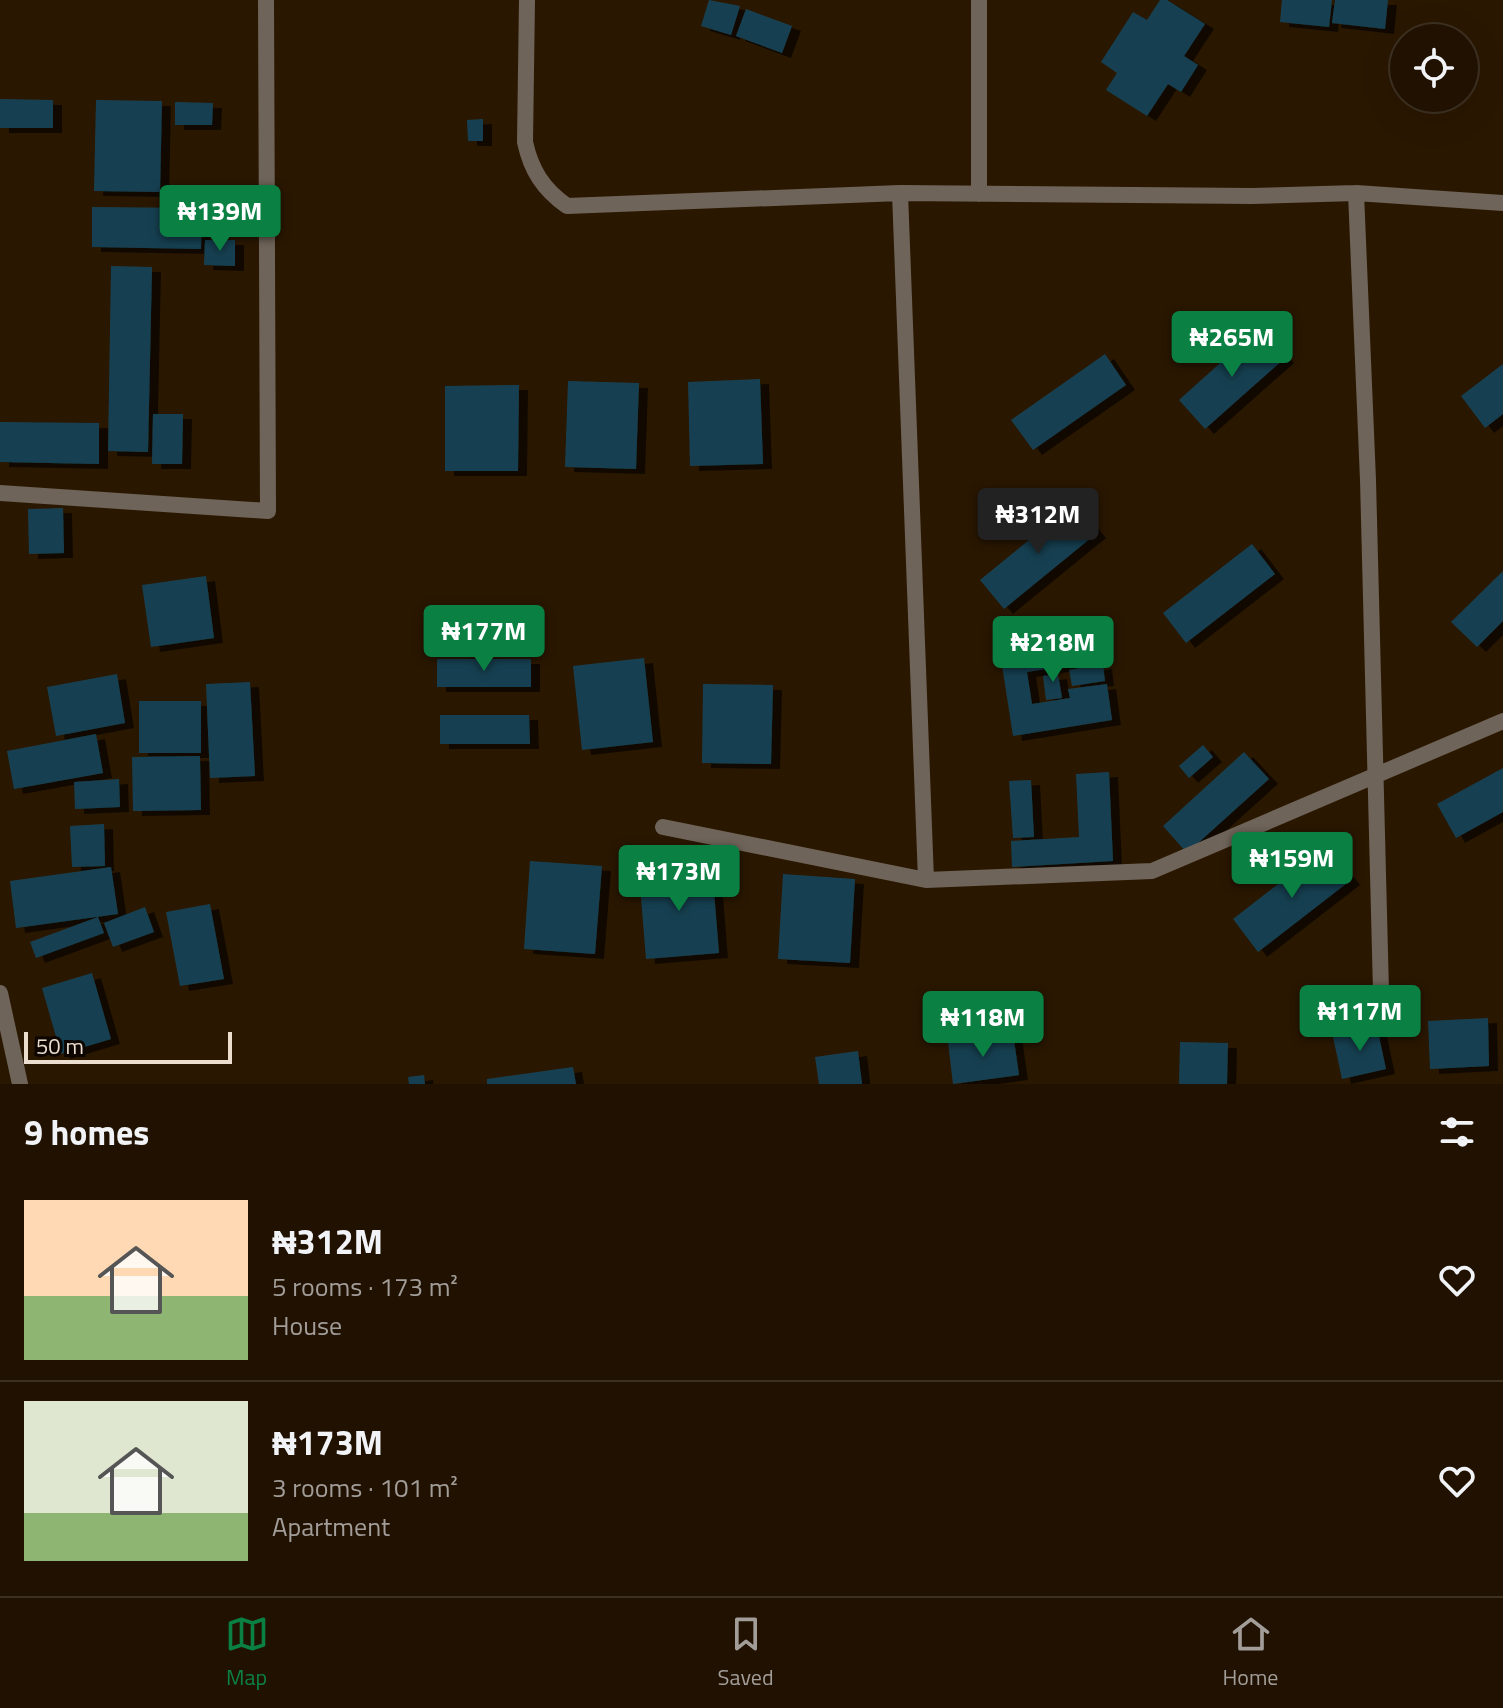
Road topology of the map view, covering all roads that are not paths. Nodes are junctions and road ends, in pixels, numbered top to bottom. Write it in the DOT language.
graph roads {
  1 [pos="266,0"];
  2 [pos="527,0"];
  3 [pos="979,0"];
  4 [pos="900,193"];
  5 [pos="1356,193"];
  6 [pos="979,194"];
  7 [pos="1500,201"];
  8 [pos="0,493"];
  9 [pos="1503,721"];
  10 [pos="1377,777"];
  11 [pos="663,827"];
  12 [pos="926,880"];
  13 [pos="1381,992"];
  14 [pos="0,993"];
  15 [pos="20,1084"];
  1 -- 8 [label="street"];
  2 -- 4 [label="street"];
  3 -- 6 [label="street"];
  4 -- 6 [label="street"];
  4 -- 12 [label="street"];
  5 -- 6 [label="street"];
  5 -- 7 [label="street"];
  5 -- 10 [label="street"];
  9 -- 10 [label="street"];
  10 -- 12 [label="street"];
  10 -- 13 [label="street"];
  11 -- 12 [label="street"];
  14 -- 15 [label="street"];
}
